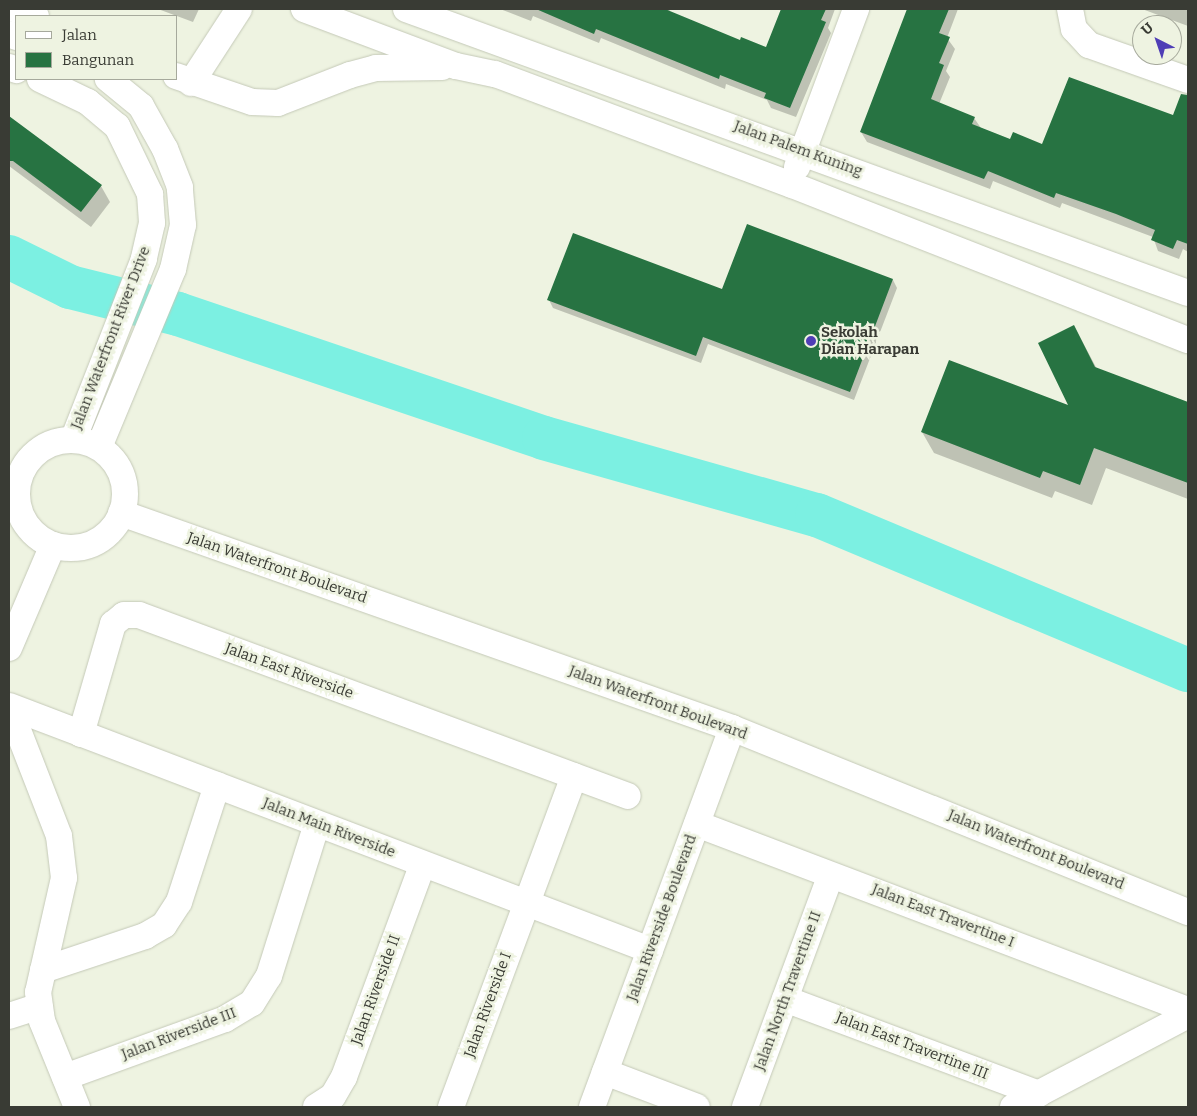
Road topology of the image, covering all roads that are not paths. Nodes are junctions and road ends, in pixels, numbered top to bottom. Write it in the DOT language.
graph roads {
  1 [pos="14,9"];
  2 [pos="239,9"];
  3 [pos="304,9"];
  4 [pos="406,9"];
  5 [pos="856,9"];
  6 [pos="1070,9"];
  7 [pos="33,15"];
  8 [pos="456,66"];
  9 [pos="42,80"];
  10 [pos="109,80"];
  11 [pos="184,80"];
  12 [pos="1188,80"];
  13 [pos="801,150"];
  14 [pos="792,185"];
  15 [pos="1188,293"];
  16 [pos="1188,340"];
  17 [pos="73,440"];
  18 [pos="99,447"];
  19 [pos="121,513"];
  20 [pos="53,546"];
  21 [pos="9,648"];
  22 [pos="9,706"];
  23 [pos="732,728"];
  24 [pos="81,734"];
  25 [pos="574,776"];
  26 [pos="218,785"];
  27 [pos="628,796"];
  28 [pos="317,824"];
  29 [pos="697,824"];
  30 [pos="423,864"];
  31 [pos="831,875"];
  32 [pos="526,903"];
  33 [pos="1188,912"];
  34 [pos="650,950"];
  35 [pos="42,970"];
  36 [pos="785,999"];
  37 [pos="40,1006"];
  38 [pos="1188,1010"];
  39 [pos="1188,1015"];
  40 [pos="9,1016"];
  41 [pos="605,1072"];
  42 [pos="64,1076"];
  43 [pos="1039,1094"];
  44 [pos="77,1107"];
  45 [pos="316,1107"];
  46 [pos="450,1107"];
  47 [pos="592,1107"];
  48 [pos="697,1107"];
  49 [pos="745,1107"];
  50 [pos="1013,1107"];
  1 -- 7 [label="street"];
  2 -- 11 [label="street"];
  3 -- 8 [label="street"];
  4 -- 13 [label="street, Jalan Palem Kuning"];
  5 -- 13 [label="street"];
  6 -- 12 [label="street"];
  8 -- 11 [label="street"];
  8 -- 14 [label="street"];
  9 -- 17 [label="street, Jalan Waterfront River Drive"];
  10 -- 18 [label="street, Jalan Waterfront River Drive"];
  13 -- 14 [label="street"];
  13 -- 15 [label="street, Jalan Palem Kuning"];
  14 -- 16 [label="street"];
  17 -- 18 [label="street"];
  17 -- 20 [label="street"];
  18 -- 19 [label="street"];
  19 -- 20 [label="street"];
  19 -- 23 [label="street, Jalan Waterfront Boulevard"];
  20 -- 21 [label="street"];
  22 -- 24 [label="street, Jalan Main Riverside"];
  22 -- 35 [label="street"];
  23 -- 29 [label="street, Jalan Riverside Boulevard"];
  23 -- 33 [label="street, Jalan Waterfront Boulevard"];
  24 -- 25 [label="street, Jalan East Riverside"];
  24 -- 26 [label="street, Jalan Main Riverside"];
  25 -- 27 [label="street, Jalan East Riverside"];
  25 -- 32 [label="street"];
  26 -- 28 [label="street, Jalan Main Riverside"];
  26 -- 35 [label="street"];
  28 -- 30 [label="street, Jalan Main Riverside"];
  28 -- 42 [label="street, Jalan Riverside III"];
  29 -- 31 [label="street, Jalan East Travertine I"];
  29 -- 34 [label="street, Jalan Riverside Boulevard"];
  30 -- 32 [label="street, Jalan Main Riverside"];
  30 -- 45 [label="street, Jalan Riverside II"];
  31 -- 36 [label="street, Jalan North Travertine II"];
  31 -- 38 [label="street, Jalan East Travertine I"];
  32 -- 34 [label="street, Jalan Main Riverside"];
  32 -- 46 [label="street, Jalan Riverside I"];
  34 -- 41 [label="street, Jalan Riverside Boulevard"];
  35 -- 37 [label="street"];
  36 -- 43 [label="street, Jalan East Travertine III"];
  36 -- 49 [label="street, Jalan North Travertine II"];
  37 -- 40 [label="street"];
  37 -- 42 [label="street"];
  39 -- 43 [label="street"];
  41 -- 47 [label="street, Jalan Riverside Boulevard"];
  41 -- 48 [label="street"];
  42 -- 44 [label="street"];
  43 -- 50 [label="street"];
}
